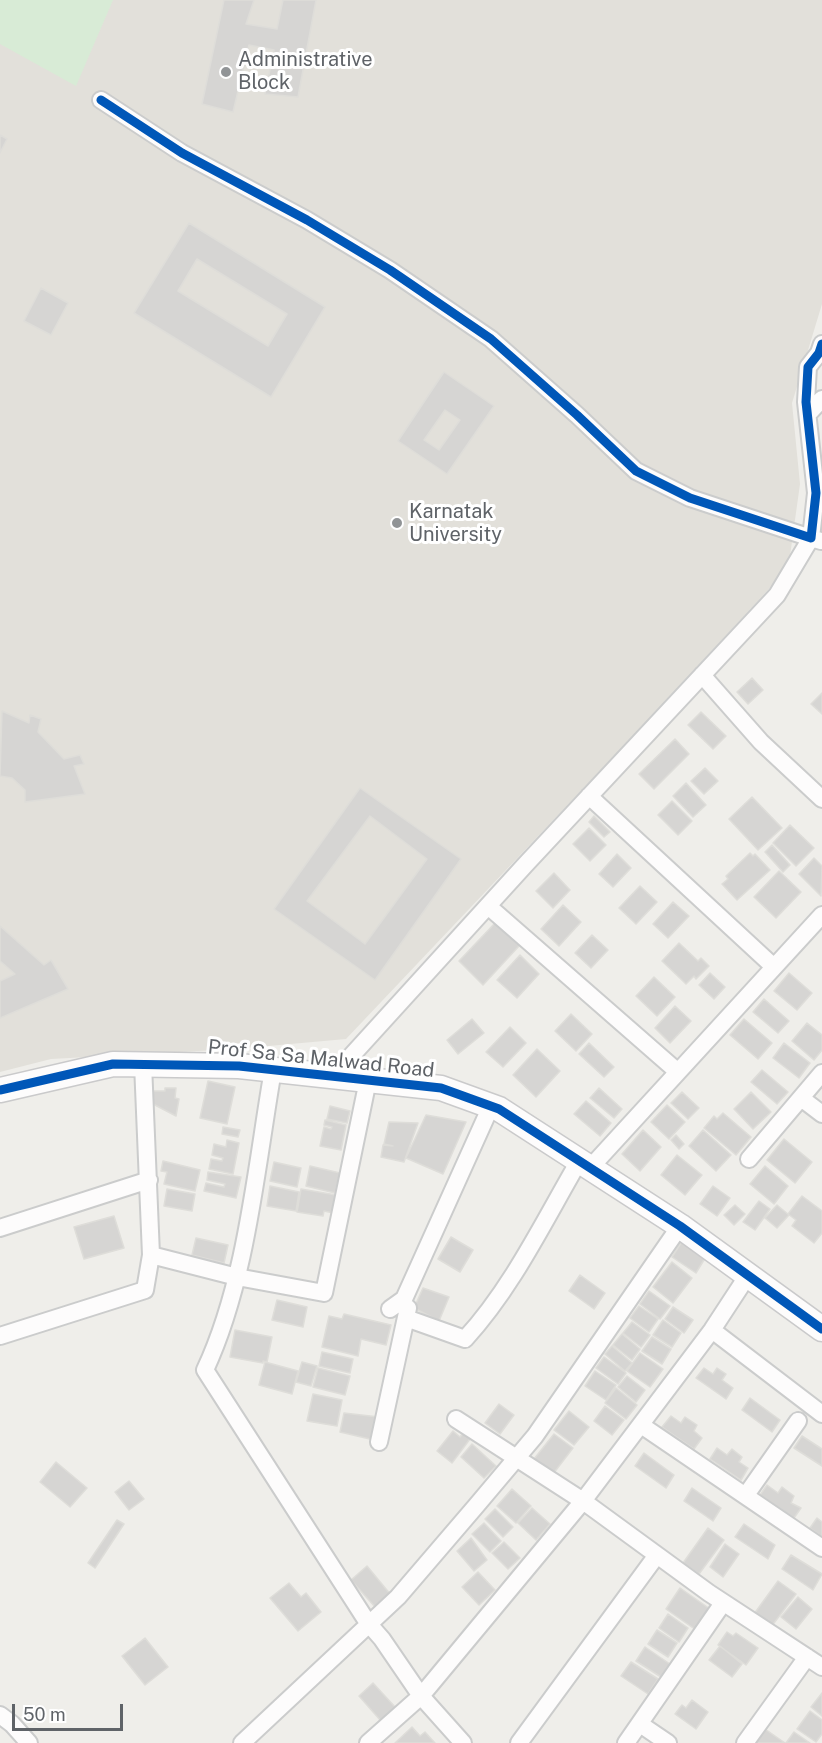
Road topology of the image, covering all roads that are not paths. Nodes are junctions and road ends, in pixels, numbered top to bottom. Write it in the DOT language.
graph roads {
  1 [pos="100,100"];
  2 [pos="822,344"];
  3 [pos="822,399"];
  4 [pos="807,414"];
  5 [pos="819,497"];
  6 [pos="817,539"];
  7 [pos="702,675"];
  8 [pos="589,796"];
  9 [pos="822,799"];
  10 [pos="488,906"];
  11 [pos="818,927"];
  12 [pos="774,967"];
  13 [pos="143,1064"];
  14 [pos="273,1070"];
  15 [pos="678,1072"];
  16 [pos="822,1072"];
  17 [pos="333,1076"];
  18 [pos="368,1080"];
  19 [pos="0,1090"];
  20 [pos="801,1098"];
  21 [pos="491,1107"];
  22 [pos="822,1114"];
  23 [pos="749,1159"];
  24 [pos="584,1165"];
  25 [pos="149,1180"];
  26 [pos="680,1226"];
  27 [pos="0,1228"];
  28 [pos="151,1255"];
  29 [pos="748,1275"];
  30 [pos="237,1276"];
  31 [pos="406,1318"];
  32 [pos="822,1329"];
  33 [pos="712,1330"];
  34 [pos="0,1336"];
  35 [pos="822,1414"];
  36 [pos="456,1419"];
  37 [pos="798,1421"];
  38 [pos="641,1425"];
  39 [pos="379,1442"];
  40 [pos="518,1457"];
  41 [pos="746,1495"];
  42 [pos="583,1501"];
  43 [pos="822,1548"];
  44 [pos="657,1555"];
  45 [pos="723,1603"];
  46 [pos="368,1623"];
  47 [pos="807,1657"];
  48 [pos="822,1666"];
  49 [pos="421,1696"];
  50 [pos="0,1715"];
  51 [pos="640,1724"];
  52 [pos="29,1743"];
  53 [pos="243,1743"];
  54 [pos="368,1743"];
  55 [pos="463,1743"];
  56 [pos="519,1743"];
  57 [pos="626,1743"];
  58 [pos="668,1743"];
  59 [pos="745,1743"];
  1 -- 6 [label="street"];
  2 -- 4 [label="street"];
  3 -- 4 [label="street"];
  4 -- 5 [label="street"];
  5 -- 6 [label="street"];
  6 -- 7 [label="street"];
  7 -- 8 [label="street"];
  7 -- 9 [label="street"];
  8 -- 10 [label="street"];
  8 -- 12 [label="street"];
  10 -- 15 [label="street"];
  10 -- 17 [label="street"];
  11 -- 12 [label="street"];
  12 -- 15 [label="street"];
  13 -- 14 [label="street, Prof Sa Sa Malwad Road"];
  13 -- 19 [label="street, Prof Sa Sa Malwad Road"];
  13 -- 25 [label="street"];
  14 -- 17 [label="street, Prof Sa Sa Malwad Road"];
  14 -- 30 [label="street"];
  15 -- 24 [label="street"];
  16 -- 20 [label="street"];
  17 -- 18 [label="street, Prof Sa Sa Malwad Road"];
  18 -- 21 [label="street, Prof Sa Sa Malwad Road"];
  18 -- 30 [label="street"];
  20 -- 22 [label="street"];
  20 -- 23 [label="street"];
  21 -- 24 [label="street, Prof Sa Sa Malwad Road"];
  21 -- 31 [label="street"];
  24 -- 26 [label="street, Prof Sa Sa Malwad Road"];
  24 -- 31 [label="street"];
  25 -- 27 [label="street"];
  25 -- 28 [label="street"];
  26 -- 29 [label="street, Prof Sa Sa Malwad Road"];
  26 -- 40 [label="street"];
  28 -- 30 [label="street"];
  28 -- 34 [label="street"];
  29 -- 32 [label="street, Prof Sa Sa Malwad Road"];
  29 -- 33 [label="street"];
  30 -- 46 [label="street"];
  31 -- 39 [label="street"];
  33 -- 35 [label="street"];
  33 -- 38 [label="street"];
  36 -- 40 [label="street"];
  37 -- 41 [label="street"];
  38 -- 41 [label="street"];
  38 -- 42 [label="street"];
  40 -- 42 [label="street"];
  40 -- 46 [label="street"];
  41 -- 43 [label="street"];
  42 -- 44 [label="street"];
  42 -- 49 [label="street"];
  44 -- 45 [label="street"];
  44 -- 56 [label="street"];
  45 -- 47 [label="street"];
  45 -- 51 [label="street"];
  46 -- 49 [label="street"];
  46 -- 53 [label="street"];
  47 -- 48 [label="street"];
  47 -- 59 [label="street"];
  49 -- 54 [label="street"];
  49 -- 55 [label="street"];
  50 -- 52 [label="street"];
  51 -- 57 [label="street"];
  51 -- 58 [label="street"];
}
